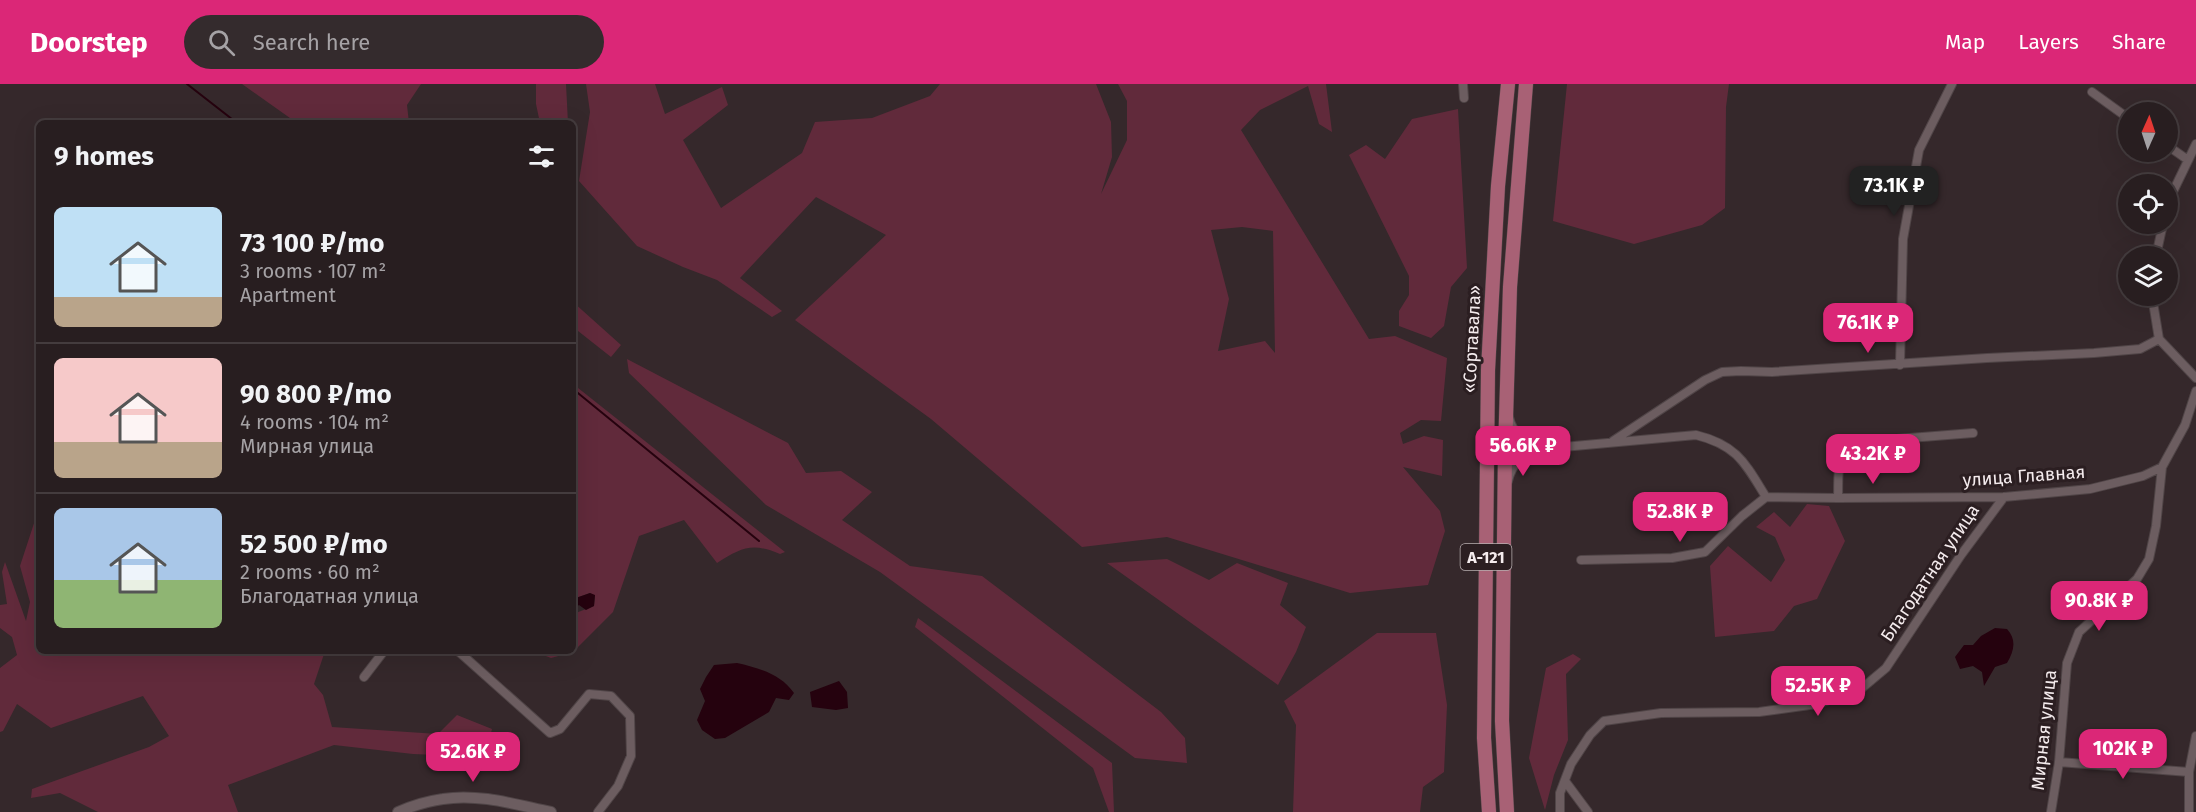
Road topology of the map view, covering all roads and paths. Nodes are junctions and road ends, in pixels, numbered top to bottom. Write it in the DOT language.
graph roads {
  1 [pos="1463,84"];
  2 [pos="1508,84"];
  3 [pos="1526,84"];
  4 [pos="1952,84"];
  5 [pos="2092,92"];
  6 [pos="1464,98"];
  7 [pos="2118,111"];
  8 [pos="2196,144"];
  9 [pos="2178,153"];
  10 [pos="2187,160"];
  11 [pos="2178,180"];
  12 [pos="2154,306"];
  13 [pos="2159,339"];
  14 [pos="1900,365"];
  15 [pos="2196,378"];
  16 [pos="2196,391"];
  17 [pos="1507,393"];
  18 [pos="1973,433"];
  19 [pos="1610,443"];
  20 [pos="1541,449"];
  21 [pos="2162,467"];
  22 [pos="1767,497"];
  23 [pos="2004,497"];
  24 [pos="1838,498"];
  25 [pos="1504,501"];
  26 [pos="1581,561"];
  27 [pos="382,654"];
  28 [pos="461,654"];
  29 [pos="364,677"];
  30 [pos="2196,736"];
  31 [pos="2059,762"];
  32 [pos="2189,772"];
  33 [pos="1565,781"];
  34 [pos="398,812"];
  35 [pos="552,812"];
  36 [pos="598,812"];
  37 [pos="1489,812"];
  38 [pos="1507,812"];
  39 [pos="1560,812"];
  40 [pos="1588,812"];
  41 [pos="2051,812"];
  42 [pos="2189,812"];
  1 -- 6 [label="street"];
  2 -- 37 [label="highway, «Сортавала» / А-121"];
  3 -- 17 [label="highway, «Сортавала» / А-121"];
  4 -- 14 [label="street"];
  5 -- 7 [label="street"];
  8 -- 10 [label="street"];
  9 -- 10 [label="street"];
  10 -- 11 [label="street"];
  12 -- 13 [label="street"];
  13 -- 14 [label="street"];
  13 -- 15 [label="street"];
  14 -- 19 [label="street"];
  16 -- 21 [label="street"];
  17 -- 20 [label="street"];
  17 -- 25 [label="highway, «Сортавала» / А-121"];
  18 -- 24 [label="street"];
  19 -- 20 [label="street"];
  19 -- 22 [label="street"];
  20 -- 25 [label="street"];
  21 -- 23 [label="street, улица Главная"];
  21 -- 31 [label="street, Мирная улица"];
  22 -- 24 [label="street, улица Главная"];
  22 -- 26 [label="street"];
  23 -- 24 [label="street, улица Главная"];
  23 -- 33 [label="street, Благодатная улица"];
  25 -- 38 [label="highway, «Сортавала» / А-121"];
  27 -- 29 [label="street"];
  28 -- 36 [label="street"];
  30 -- 32 [label="street"];
  31 -- 32 [label="street"];
  31 -- 41 [label="street, Мирная улица"];
  32 -- 42 [label="street"];
  33 -- 39 [label="street, Благодатная улица"];
  33 -- 40 [label="street"];
  34 -- 35 [label="street"];
}
